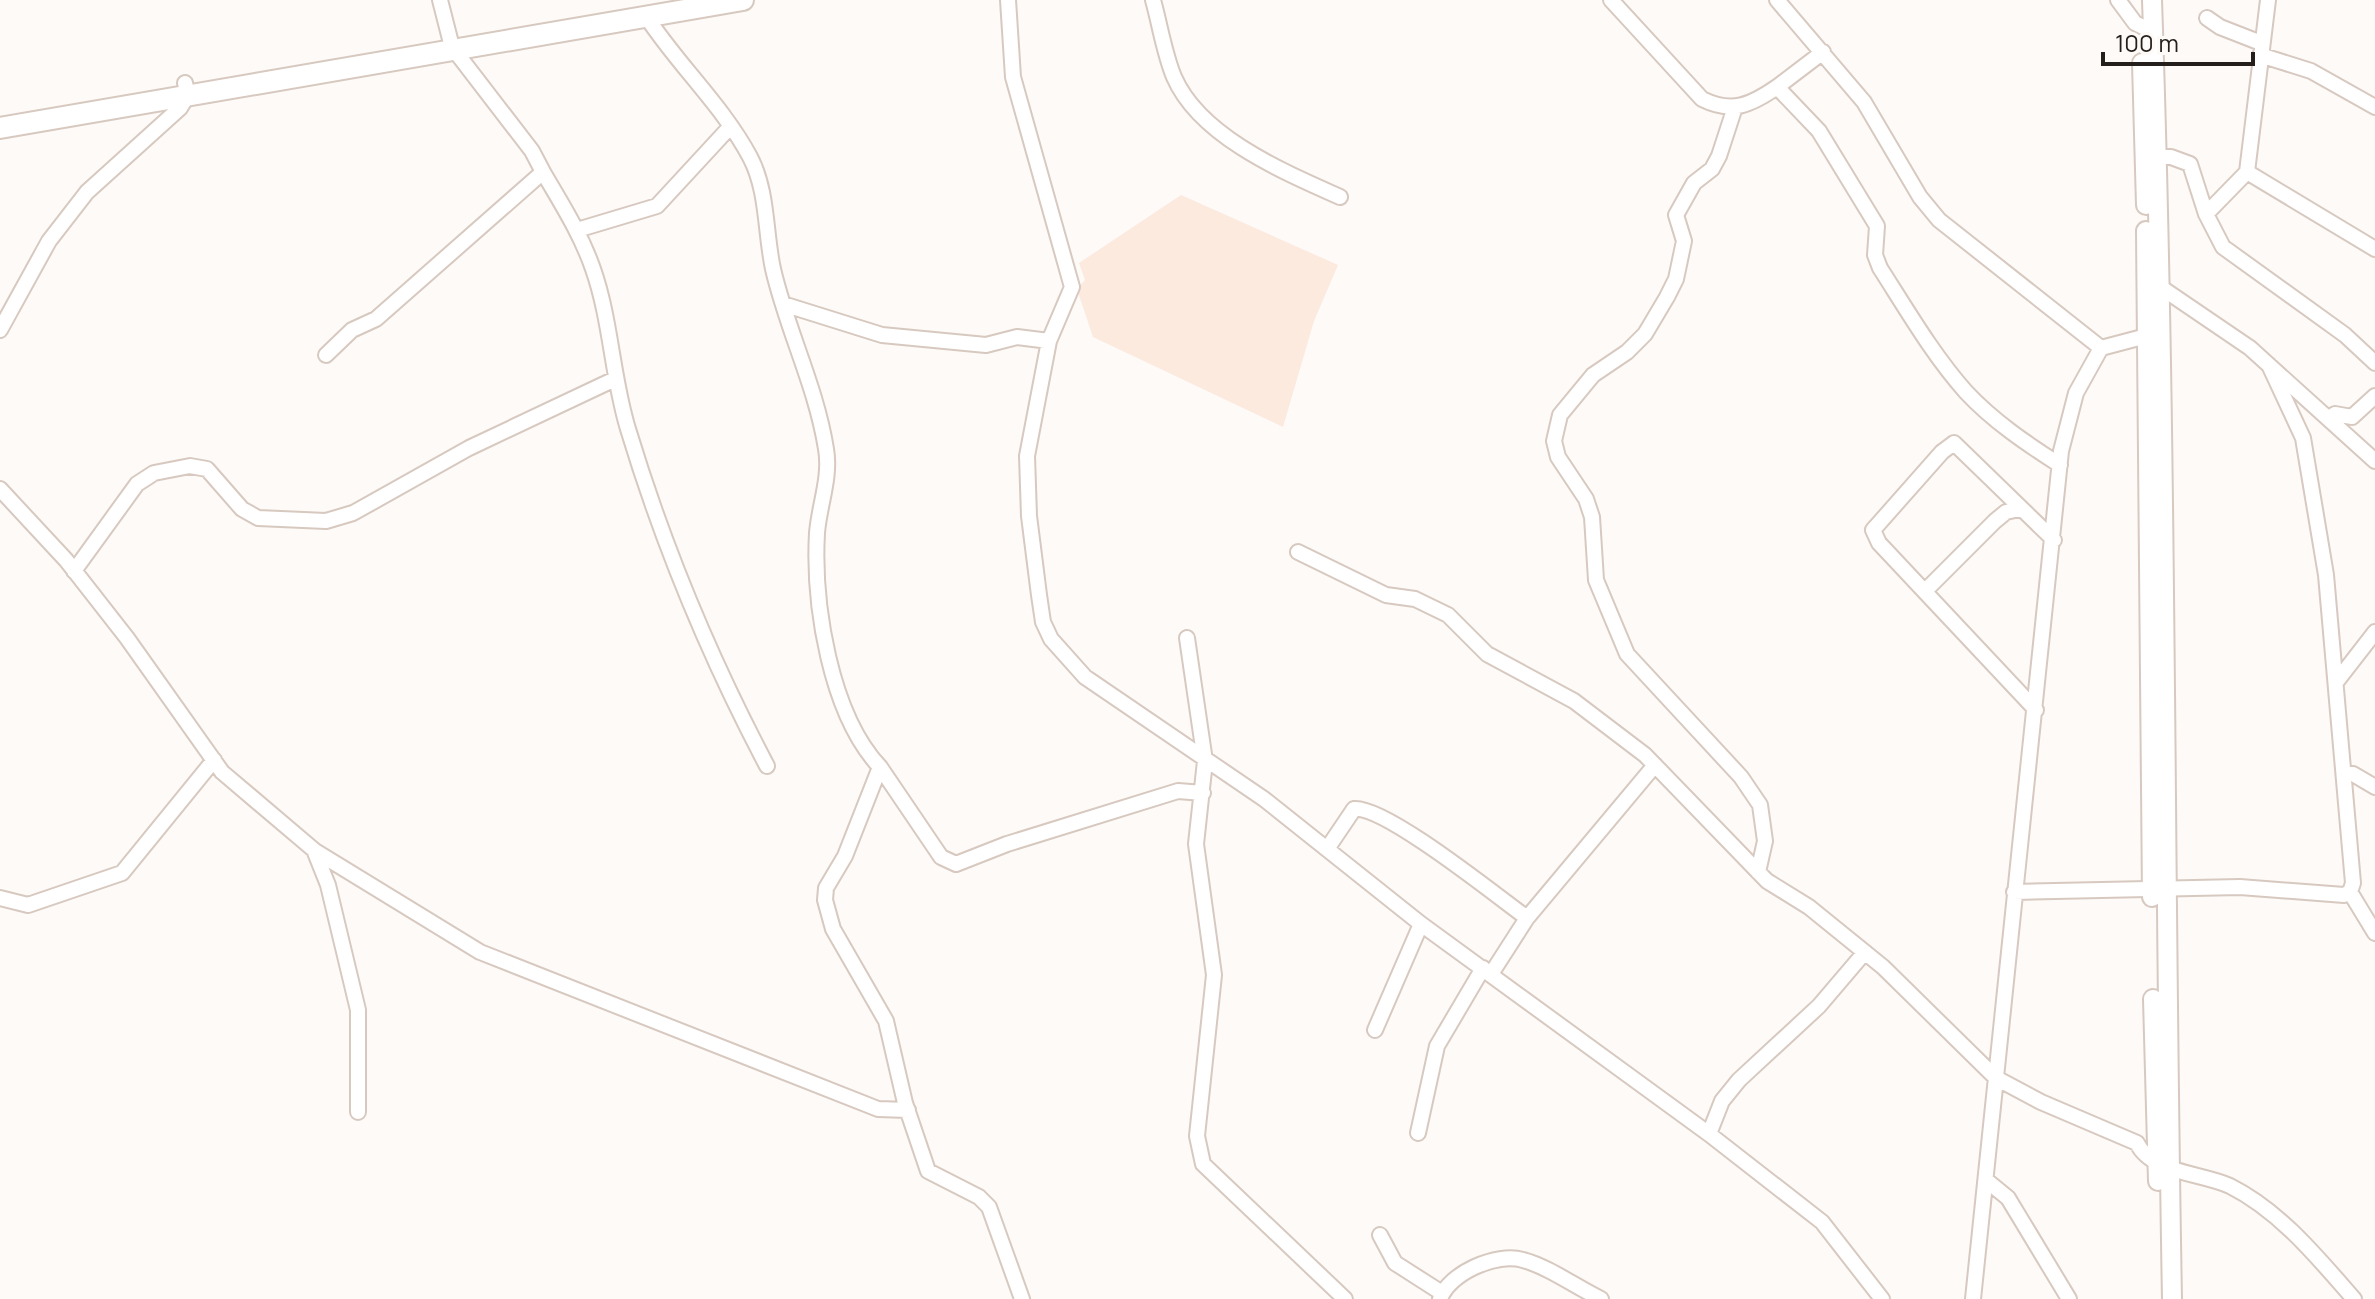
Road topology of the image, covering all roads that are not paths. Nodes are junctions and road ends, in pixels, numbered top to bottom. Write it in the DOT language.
graph roads {
  1 [pos="440,0"];
  2 [pos="663,0"];
  3 [pos="743,0"];
  4 [pos="1008,0"];
  5 [pos="1153,0"];
  6 [pos="1611,0"];
  7 [pos="1777,0"];
  8 [pos="2118,0"];
  9 [pos="2142,0"];
  10 [pos="2152,0"];
  11 [pos="2268,0"];
  12 [pos="646,16"];
  13 [pos="2207,18"];
  14 [pos="2147,30"];
  15 [pos="450,41"];
  16 [pos="2261,49"];
  17 [pos="1823,52"];
  18 [pos="1777,87"];
  19 [pos="186,89"];
  20 [pos="2374,105"];
  21 [pos="1735,107"];
  22 [pos="0,115"];
  23 [pos="730,127"];
  24 [pos="0,128"];
  25 [pos="2152,157"];
  26 [pos="543,172"];
  27 [pos="2247,172"];
  28 [pos="1340,197"];
  29 [pos="2206,214"];
  30 [pos="577,230"];
  31 [pos="2375,249"];
  32 [pos="2152,281"];
  33 [pos="783,304"];
  34 [pos="0,330"];
  35 [pos="2152,334"];
  36 [pos="1049,341"];
  37 [pos="2101,348"];
  38 [pos="326,355"];
  39 [pos="2375,363"];
  40 [pos="2269,365"];
  41 [pos="615,379"];
  42 [pos="2375,396"];
  43 [pos="2329,418"];
  44 [pos="2375,461"];
  45 [pos="2060,465"];
  46 [pos="0,489"];
  47 [pos="2019,509"];
  48 [pos="2054,540"];
  49 [pos="1298,552"];
  50 [pos="74,571"];
  51 [pos="1925,591"];
  52 [pos="2375,632"];
  53 [pos="1187,638"];
  54 [pos="2337,681"];
  55 [pos="2036,710"];
  56 [pos="214,760"];
  57 [pos="1205,761"];
  58 [pos="1655,765"];
  59 [pos="767,766"];
  60 [pos="880,767"];
  61 [pos="2346,774"];
  62 [pos="2375,787"];
  63 [pos="1203,793"];
  64 [pos="1327,849"];
  65 [pos="314,850"];
  66 [pos="1758,872"];
  67 [pos="2158,890"];
  68 [pos="2014,892"];
  69 [pos="2350,892"];
  70 [pos="0,898"];
  71 [pos="1527,918"];
  72 [pos="1421,924"];
  73 [pos="2375,933"];
  74 [pos="1865,952"];
  75 [pos="1487,971"];
  76 [pos="1375,1030"];
  77 [pos="1996,1078"];
  78 [pos="908,1110"];
  79 [pos="358,1112"];
  80 [pos="1418,1133"];
  81 [pos="1709,1134"];
  82 [pos="2162,1164"];
  83 [pos="1986,1180"];
  84 [pos="1380,1235"];
  85 [pos="2172,1294"];
  86 [pos="1441,1296"];
  87 [pos="1595,1298"];
  88 [pos="1022,1299"];
  89 [pos="1345,1299"];
  90 [pos="1882,1299"];
  91 [pos="1973,1299"];
  92 [pos="2069,1299"];
  93 [pos="2354,1299"];
  1 -- 15 [label="street"];
  2 -- 15 [label="highway"];
  3 -- 12 [label="highway"];
  4 -- 36 [label="street"];
  5 -- 28 [label="street"];
  6 -- 21 [label="street"];
  7 -- 17 [label="street"];
  8 -- 14 [label="street"];
  9 -- 14 [label="main road"];
  10 -- 14 [label="main road"];
  11 -- 16 [label="street"];
  12 -- 15 [label="highway"];
  12 -- 23 [label="street"];
  13 -- 16 [label="street"];
  14 -- 25 [label="main road"];
  15 -- 19 [label="highway"];
  15 -- 26 [label="street"];
  16 -- 20 [label="street"];
  16 -- 27 [label="street"];
  17 -- 18 [label="street"];
  17 -- 37 [label="street"];
  18 -- 21 [label="street"];
  18 -- 45 [label="street"];
  19 -- 22 [label="highway"];
  19 -- 24 [label="highway"];
  19 -- 34 [label="street"];
  21 -- 66 [label="street"];
  23 -- 30 [label="street"];
  23 -- 33 [label="street"];
  25 -- 29 [label="street"];
  25 -- 32 [label="main road"];
  26 -- 30 [label="street"];
  26 -- 38 [label="street"];
  27 -- 29 [label="street"];
  27 -- 31 [label="street"];
  29 -- 39 [label="street"];
  30 -- 41 [label="street"];
  32 -- 35 [label="main road"];
  32 -- 40 [label="street"];
  33 -- 36 [label="street"];
  33 -- 60 [label="street"];
  35 -- 37 [label="street"];
  35 -- 67 [label="main road"];
  36 -- 57 [label="street"];
  37 -- 45 [label="street"];
  40 -- 43 [label="street"];
  40 -- 54 [label="street"];
  41 -- 50 [label="street"];
  41 -- 59 [label="street"];
  42 -- 43 [label="street"];
  43 -- 44 [label="street"];
  45 -- 48 [label="street"];
  46 -- 50 [label="street"];
  47 -- 48 [label="street"];
  47 -- 51 [label="street"];
  47 -- 51 [label="street"];
  48 -- 55 [label="street"];
  49 -- 58 [label="street"];
  50 -- 56 [label="street"];
  51 -- 55 [label="street"];
  52 -- 54 [label="street"];
  53 -- 57 [label="street"];
  54 -- 61 [label="street"];
  55 -- 68 [label="street"];
  56 -- 65 [label="street"];
  56 -- 70 [label="street"];
  57 -- 63 [label="street"];
  57 -- 64 [label="street"];
  58 -- 66 [label="street"];
  58 -- 71 [label="street"];
  60 -- 63 [label="street"];
  60 -- 78 [label="street"];
  61 -- 62 [label="street"];
  61 -- 69 [label="street"];
  63 -- 89 [label="street"];
  64 -- 71 [label="street"];
  64 -- 72 [label="street"];
  65 -- 78 [label="street"];
  65 -- 79 [label="street"];
  66 -- 74 [label="street"];
  67 -- 68 [label="street"];
  67 -- 69 [label="street"];
  67 -- 82 [label="main road"];
  68 -- 77 [label="street"];
  69 -- 73 [label="street"];
  71 -- 75 [label="street"];
  72 -- 75 [label="street"];
  72 -- 76 [label="street"];
  74 -- 77 [label="street"];
  74 -- 81 [label="street"];
  75 -- 80 [label="street"];
  75 -- 81 [label="street"];
  77 -- 82 [label="street"];
  77 -- 83 [label="street"];
  78 -- 88 [label="street"];
  81 -- 90 [label="street"];
  82 -- 85 [label="main road"];
  82 -- 93 [label="street"];
  83 -- 91 [label="street"];
  83 -- 92 [label="street"];
  84 -- 86 [label="street"];
  86 -- 87 [label="street"];
}
